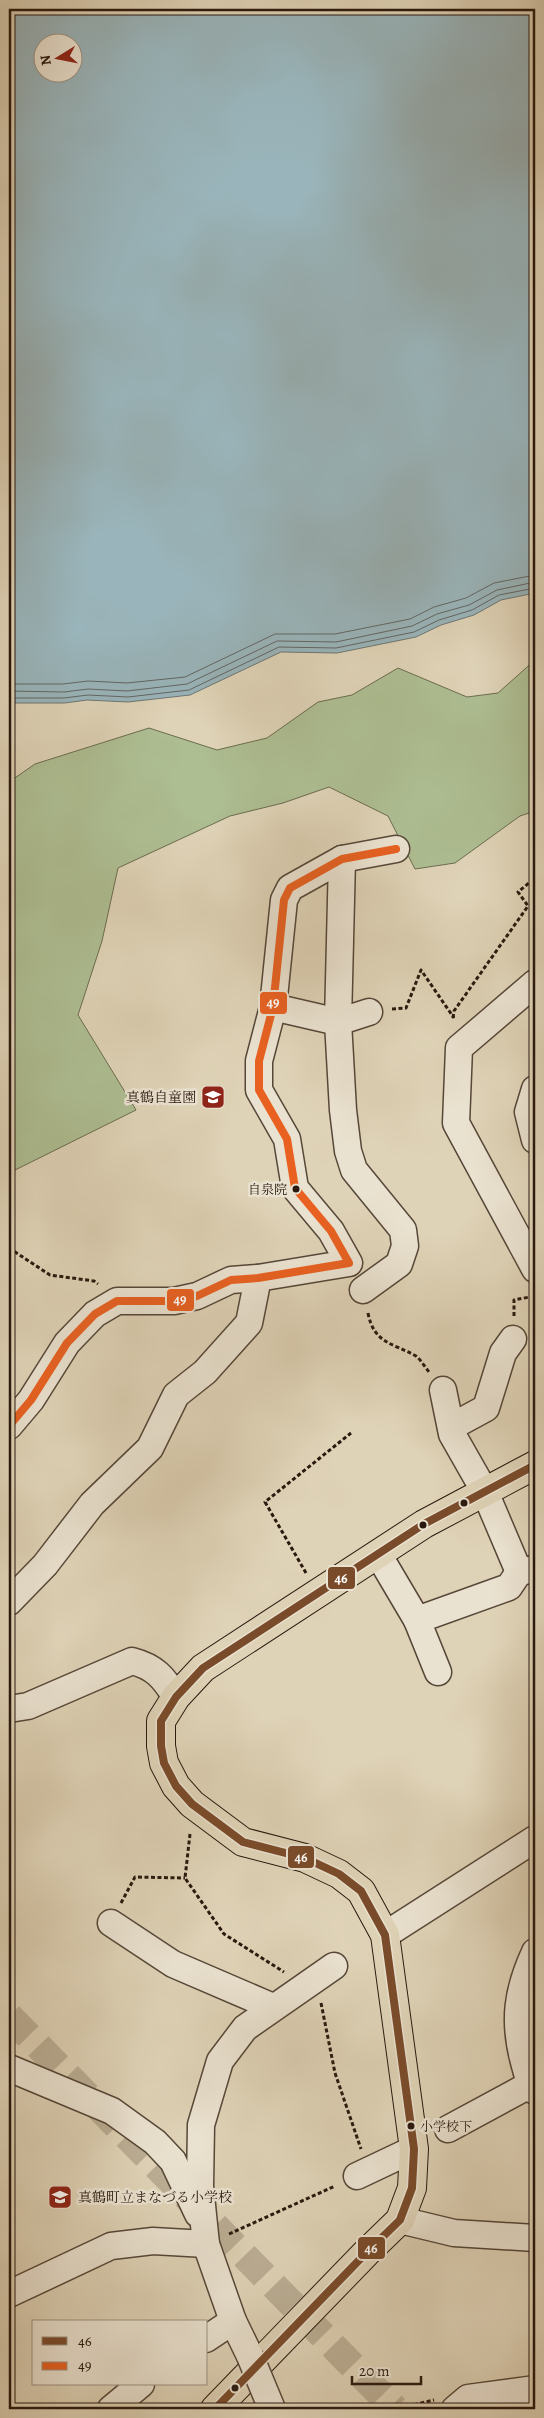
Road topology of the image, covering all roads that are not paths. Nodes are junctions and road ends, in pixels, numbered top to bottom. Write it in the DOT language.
graph roads {
  1 [pos="396,849"];
  2 [pos="342,859"];
  3 [pos="535,983"];
  4 [pos="273,1007"];
  5 [pos="369,1012"];
  6 [pos="338,1022"];
  7 [pos="535,1089"];
  8 [pos="535,1140"];
  9 [pos="535,1269"];
  10 [pos="258,1278"];
  11 [pos="363,1290"];
  12 [pos="513,1339"];
  13 [pos="443,1390"];
  14 [pos="9,1426"];
  15 [pos="451,1427"];
  16 [pos="535,1464"];
  17 [pos="485,1492"];
  18 [pos="378,1554"];
  19 [pos="527,1570"];
  20 [pos="9,1602"];
  21 [pos="417,1620"];
  22 [pos="438,1672"];
  23 [pos="176,1697"];
  24 [pos="9,1709"];
  25 [pos="535,1839"];
  26 [pos="111,1923"];
  27 [pos="385,1935"];
  28 [pos="535,1952"];
  29 [pos="318,1977"];
  30 [pos="273,2007"];
  31 [pos="9,2068"];
  32 [pos="534,2086"];
  33 [pos="448,2129"];
  34 [pos="414,2149"];
  35 [pos="363,2173"];
  36 [pos="400,2220"];
  37 [pos="204,2233"];
  38 [pos="535,2238"];
  39 [pos="9,2294"];
  40 [pos="233,2321"];
  41 [pos="208,2338"];
  42 [pos="139,2386"];
  43 [pos="535,2389"];
  44 [pos="111,2409"];
  45 [pos="215,2409"];
  46 [pos="272,2409"];
  47 [pos="455,2409"];
  1 -- 2 [label="street"];
  2 -- 4 [label="street"];
  2 -- 6 [label="street"];
  3 -- 9 [label="street"];
  4 -- 6 [label="street"];
  4 -- 10 [label="street"];
  5 -- 6 [label="street"];
  6 -- 11 [label="street"];
  7 -- 8 [label="street"];
  10 -- 14 [label="street"];
  10 -- 20 [label="street"];
  12 -- 15 [label="street"];
  13 -- 15 [label="street"];
  15 -- 17 [label="street"];
  16 -- 17 [label="main road"];
  17 -- 18 [label="main road"];
  17 -- 19 [label="street"];
  18 -- 21 [label="street"];
  18 -- 23 [label="main road"];
  19 -- 21 [label="street"];
  21 -- 22 [label="street"];
  23 -- 24 [label="street"];
  23 -- 27 [label="main road"];
  25 -- 27 [label="street"];
  26 -- 30 [label="street"];
  27 -- 34 [label="main road"];
  28 -- 32 [label="street"];
  29 -- 30 [label="street"];
  30 -- 37 [label="street"];
  31 -- 37 [label="street"];
  32 -- 33 [label="street"];
  34 -- 35 [label="street"];
  34 -- 36 [label="main road"];
  36 -- 38 [label="street"];
  36 -- 45 [label="main road"];
  37 -- 39 [label="street"];
  37 -- 40 [label="street"];
  40 -- 41 [label="street"];
  40 -- 46 [label="street, bridge"];
  42 -- 44 [label="street"];
  43 -- 47 [label="street"];
}
